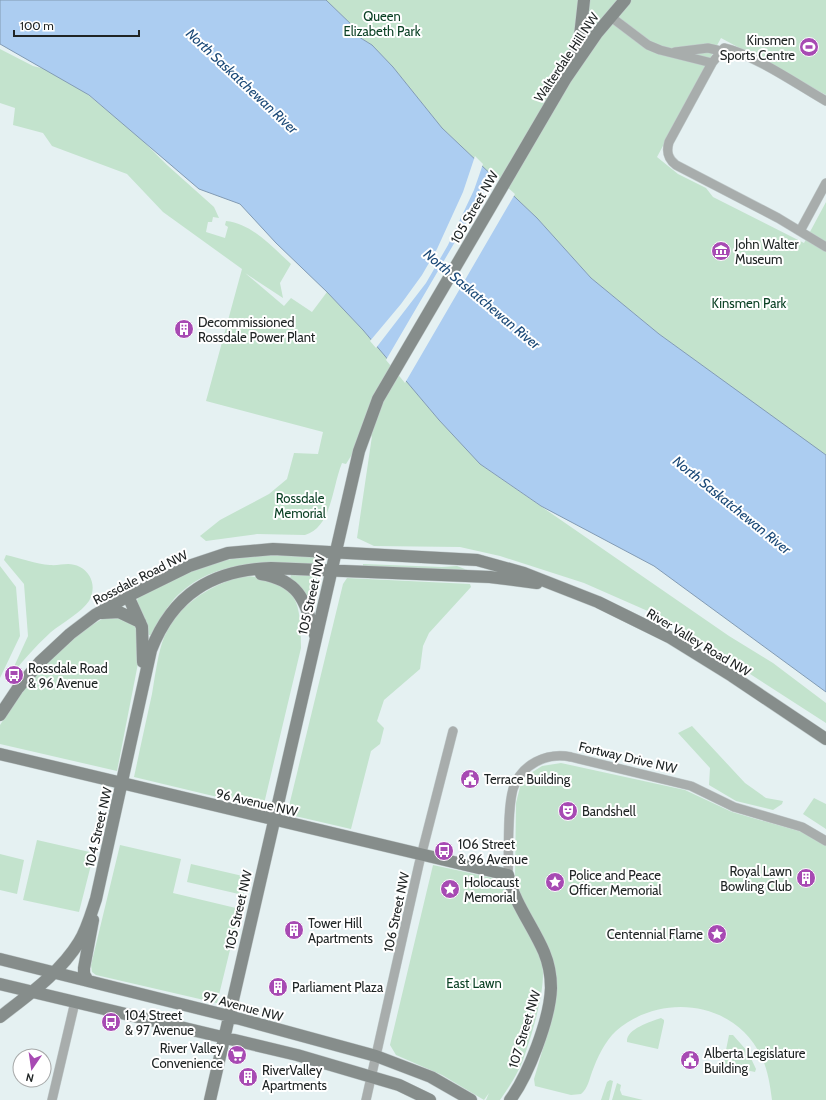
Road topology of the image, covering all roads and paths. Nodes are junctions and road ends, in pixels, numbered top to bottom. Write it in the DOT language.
graph roads {
  1 [pos="584,0"];
  2 [pos="625,0"];
  3 [pos="611,17"];
  4 [pos="721,51"];
  5 [pos="670,53"];
  6 [pos="712,63"];
  7 [pos="566,78"];
  8 [pos="826,101"];
  9 [pos="534,132"];
  10 [pos="826,183"];
  11 [pos="800,231"];
  12 [pos="826,247"];
  13 [pos="336,552"];
  14 [pos="242,570"];
  15 [pos="331,571"];
  16 [pos="550,584"];
  17 [pos="128,596"];
  18 [pos="95,615"];
  19 [pos="140,622"];
  20 [pos="316,638"];
  21 [pos="145,677"];
  22 [pos="0,716"];
  23 [pos="453,730"];
  24 [pos="826,739"];
  25 [pos="0,754"];
  26 [pos="122,784"];
  27 [pos="273,821"];
  28 [pos="826,841"];
  29 [pos="422,855"];
  30 [pos="508,875"];
  31 [pos="96,899"];
  32 [pos="0,959"];
  33 [pos="53,973"];
  34 [pos="88,980"];
  35 [pos="0,984"];
  36 [pos="32,992"];
  37 [pos="75,1002"];
  38 [pos="229,1016"];
  39 [pos="0,1017"];
  40 [pos="224,1036"];
  41 [pos="376,1056"];
  42 [pos="372,1076"];
  43 [pos="52,1100"];
  44 [pos="210,1100"];
  45 [pos="366,1100"];
  46 [pos="430,1100"];
  47 [pos="470,1100"];
  48 [pos="510,1100"];
  1 -- 7 [label="main road"];
  2 -- 3 [label="main road, Walterdale Hill NW"];
  3 -- 5 [label="street"];
  3 -- 7 [label="main road, Walterdale Hill NW"];
  4 -- 5 [label="street"];
  4 -- 6 [label="street"];
  4 -- 8 [label="street"];
  5 -- 6 [label="street"];
  6 -- 11 [label="street"];
  7 -- 9 [label="main road, Walterdale Hill NW"];
  9 -- 13 [label="main road, 105 Street NW"];
  10 -- 11 [label="street"];
  11 -- 12 [label="street"];
  13 -- 15 [label="main road, 105 Street NW"];
  13 -- 16 [label="main road, River Valley Road NW"];
  13 -- 17 [label="main road, Rossdale Road NW"];
  14 -- 15 [label="main road"];
  14 -- 20 [label="main road"];
  14 -- 21 [label="main road"];
  15 -- 16 [label="main road, River Valley Road NW"];
  15 -- 20 [label="main road, 105 Street NW"];
  16 -- 24 [label="main road, River Valley Road NW"];
  17 -- 18 [label="main road, Rossdale Road NW"];
  17 -- 19 [label="main road"];
  18 -- 19 [label="main road"];
  18 -- 22 [label="main road, Rossdale Road NW"];
  19 -- 21 [label="main road"];
  20 -- 27 [label="main road, 105 Street NW"];
  21 -- 26 [label="main road, 104 Street NW"];
  23 -- 29 [label="street, 106 Street NW"];
  25 -- 26 [label="main road, 96 Avenue NW"];
  26 -- 27 [label="main road, 96 Avenue NW"];
  26 -- 31 [label="main road, 104 Street NW"];
  27 -- 29 [label="main road, 96 Avenue NW"];
  27 -- 38 [label="main road, 105 Street NW"];
  28 -- 30 [label="street, Fortway Drive NW"];
  29 -- 30 [label="main road, 96 Avenue NW"];
  29 -- 41 [label="street, 106 Street NW"];
  30 -- 48 [label="main road, 107 Street NW"];
  31 -- 33 [label="main road, 104 Street NW"];
  31 -- 34 [label="main road"];
  32 -- 33 [label="main road, 97 Avenue NW"];
  33 -- 34 [label="main road, 97 Avenue NW"];
  33 -- 36 [label="main road, 104 Street NW"];
  34 -- 38 [label="main road, 97 Avenue NW"];
  35 -- 36 [label="main road"];
  36 -- 37 [label="main road"];
  36 -- 39 [label="main road, 104 Street NW"];
  37 -- 40 [label="main road"];
  37 -- 43 [label="street"];
  38 -- 40 [label="main road, 105 Street NW"];
  38 -- 41 [label="main road, 97 Avenue NW"];
  40 -- 42 [label="main road"];
  40 -- 44 [label="main road, 105 Street NW"];
  41 -- 42 [label="street, 106 Street NW"];
  41 -- 47 [label="main road, 97 Avenue NW"];
  42 -- 45 [label="street, 106 Street NW"];
  42 -- 46 [label="main road"];
}
